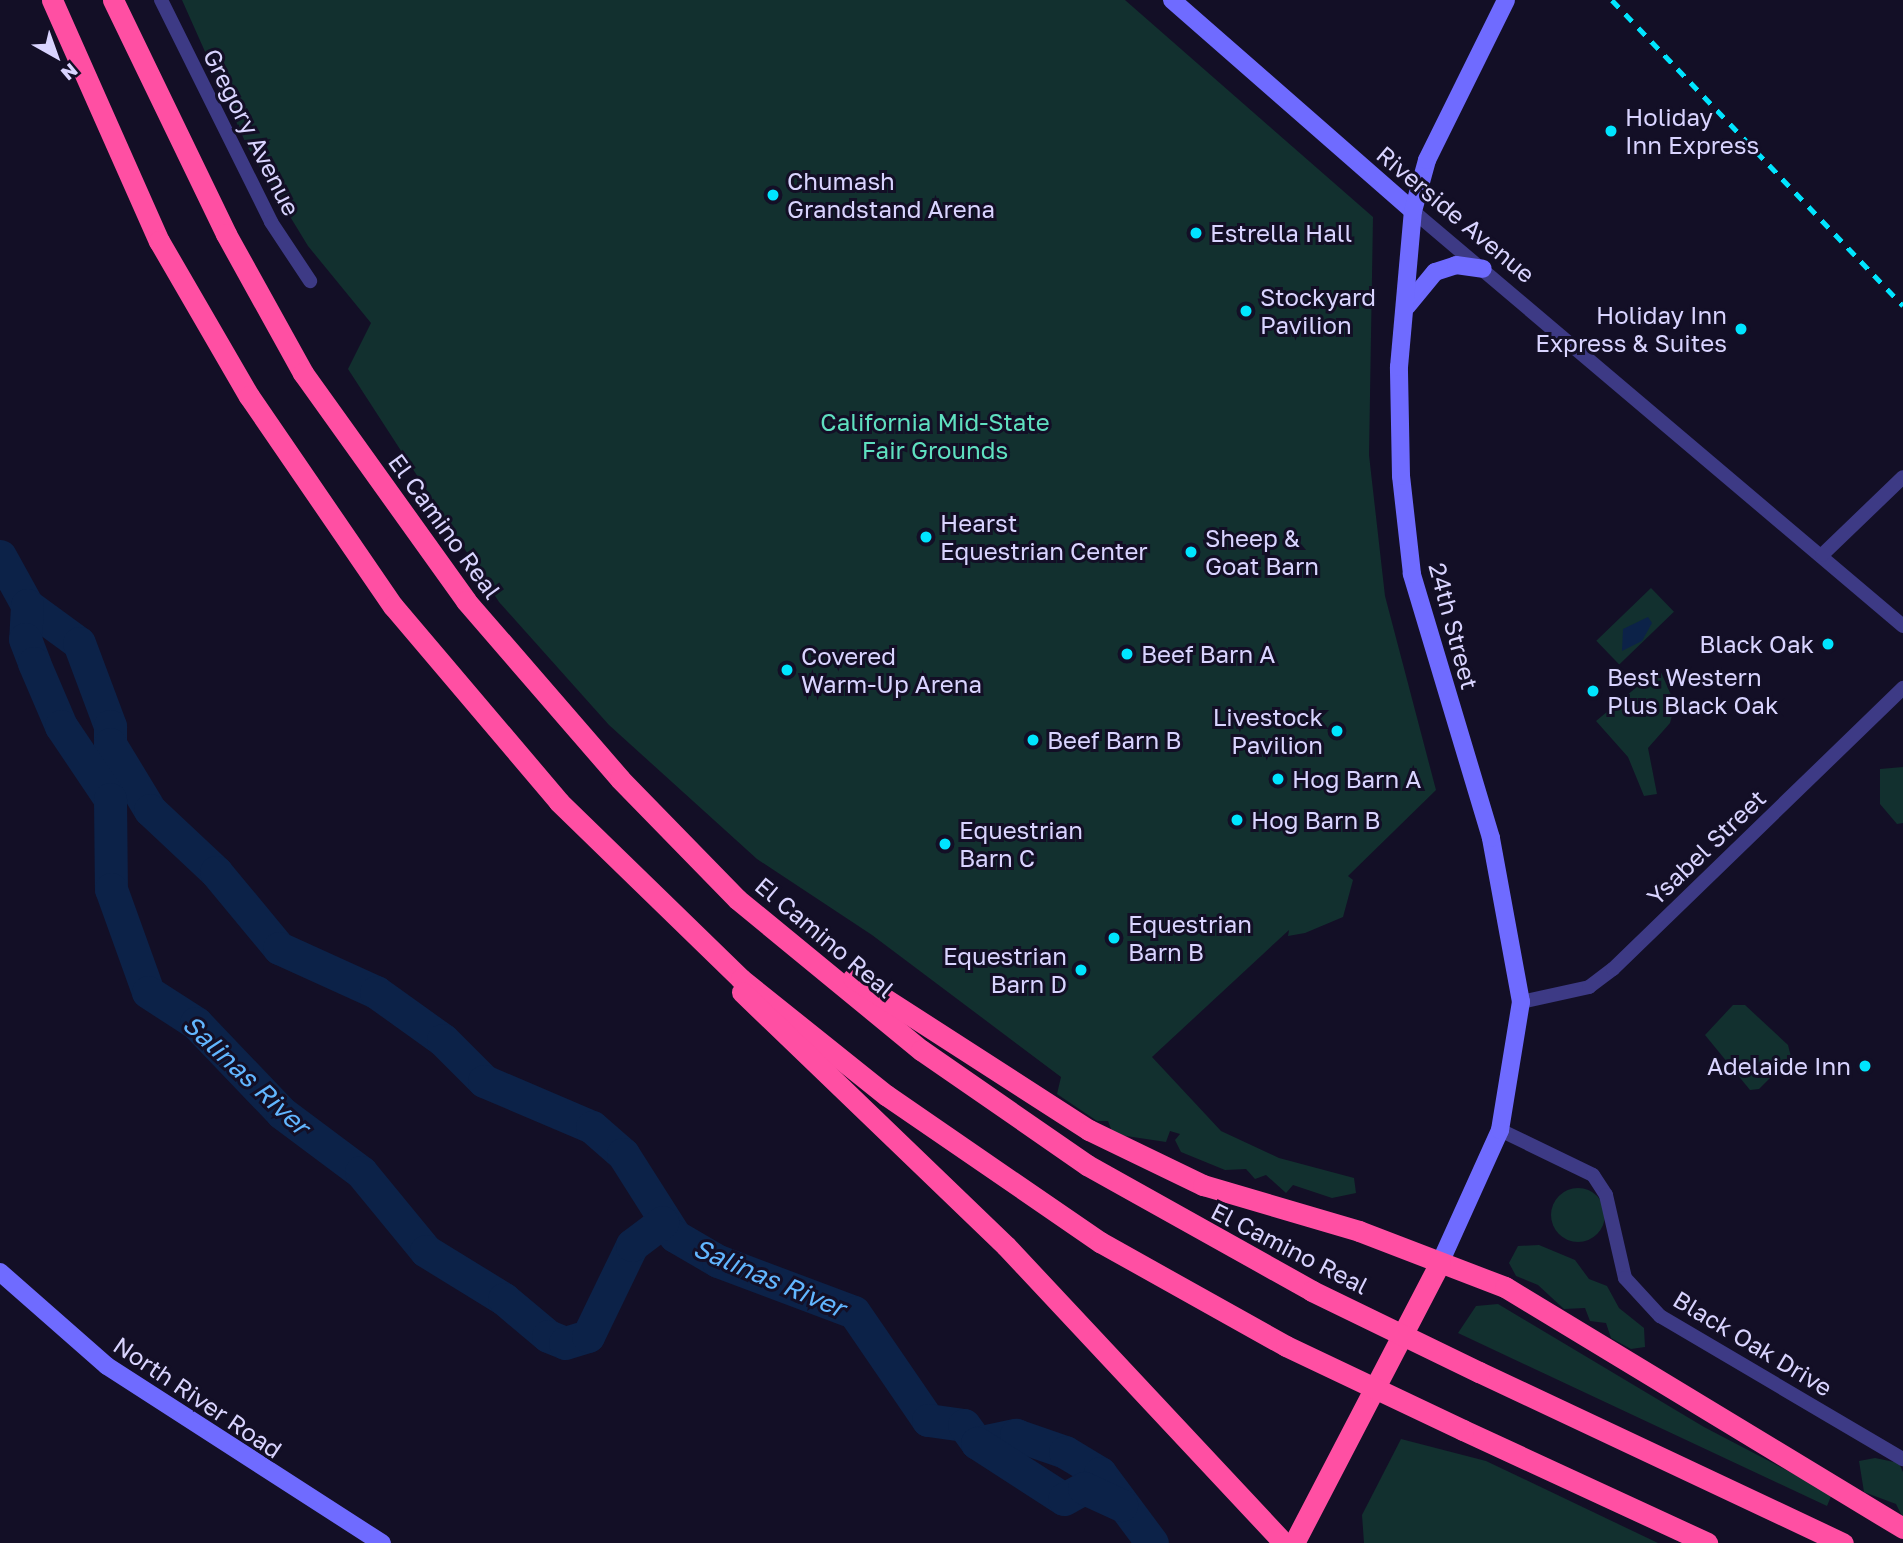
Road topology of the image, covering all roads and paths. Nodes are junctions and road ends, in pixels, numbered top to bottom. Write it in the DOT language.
graph roads {
  1 [pos="52,0"];
  2 [pos="113,0"];
  3 [pos="161,0"];
  4 [pos="1172,0"];
  5 [pos="1506,0"];
  6 [pos="1413,211"];
  7 [pos="1483,269"];
  8 [pos="310,281"];
  9 [pos="1403,312"];
  10 [pos="1903,477"];
  11 [pos="1822,555"];
  12 [pos="1903,626"];
  13 [pos="1903,688"];
  14 [pos="737,899"];
  15 [pos="672,916"];
  16 [pos="1521,1002"];
  17 [pos="1500,1130"];
  18 [pos="1440,1263"];
  19 [pos="0,1272"];
  20 [pos="1903,1459"];
  21 [pos="1903,1528"];
  22 [pos="382,1543"];
  23 [pos="1284,1543"];
  24 [pos="1294,1543"];
  25 [pos="1707,1543"];
  26 [pos="1843,1543"];
  1 -- 15 [label="highway"];
  2 -- 14 [label="highway, El Camino Real"];
  3 -- 8 [label="street, Gregory Avenue"];
  4 -- 6 [label="main road, Riverside Avenue"];
  5 -- 6 [label="main road, 24th Street"];
  6 -- 7 [label="street, Riverside Avenue"];
  6 -- 9 [label="main road, 24th Street"];
  7 -- 9 [label="main road"];
  7 -- 11 [label="street, Riverside Avenue"];
  9 -- 16 [label="main road, 24th Street"];
  10 -- 11 [label="street"];
  11 -- 12 [label="street, Riverside Avenue"];
  13 -- 16 [label="street, Ysabel Street"];
  14 -- 18 [label="highway"];
  14 -- 26 [label="highway, El Camino Real, bridge"];
  15 -- 23 [label="highway"];
  15 -- 25 [label="highway, bridge"];
  16 -- 17 [label="main road, 24th Street"];
  17 -- 18 [label="main road, 24th Street"];
  17 -- 20 [label="street, Black Oak Drive"];
  18 -- 21 [label="highway"];
  18 -- 24 [label="highway"];
  19 -- 22 [label="main road, North River Road"];
}
